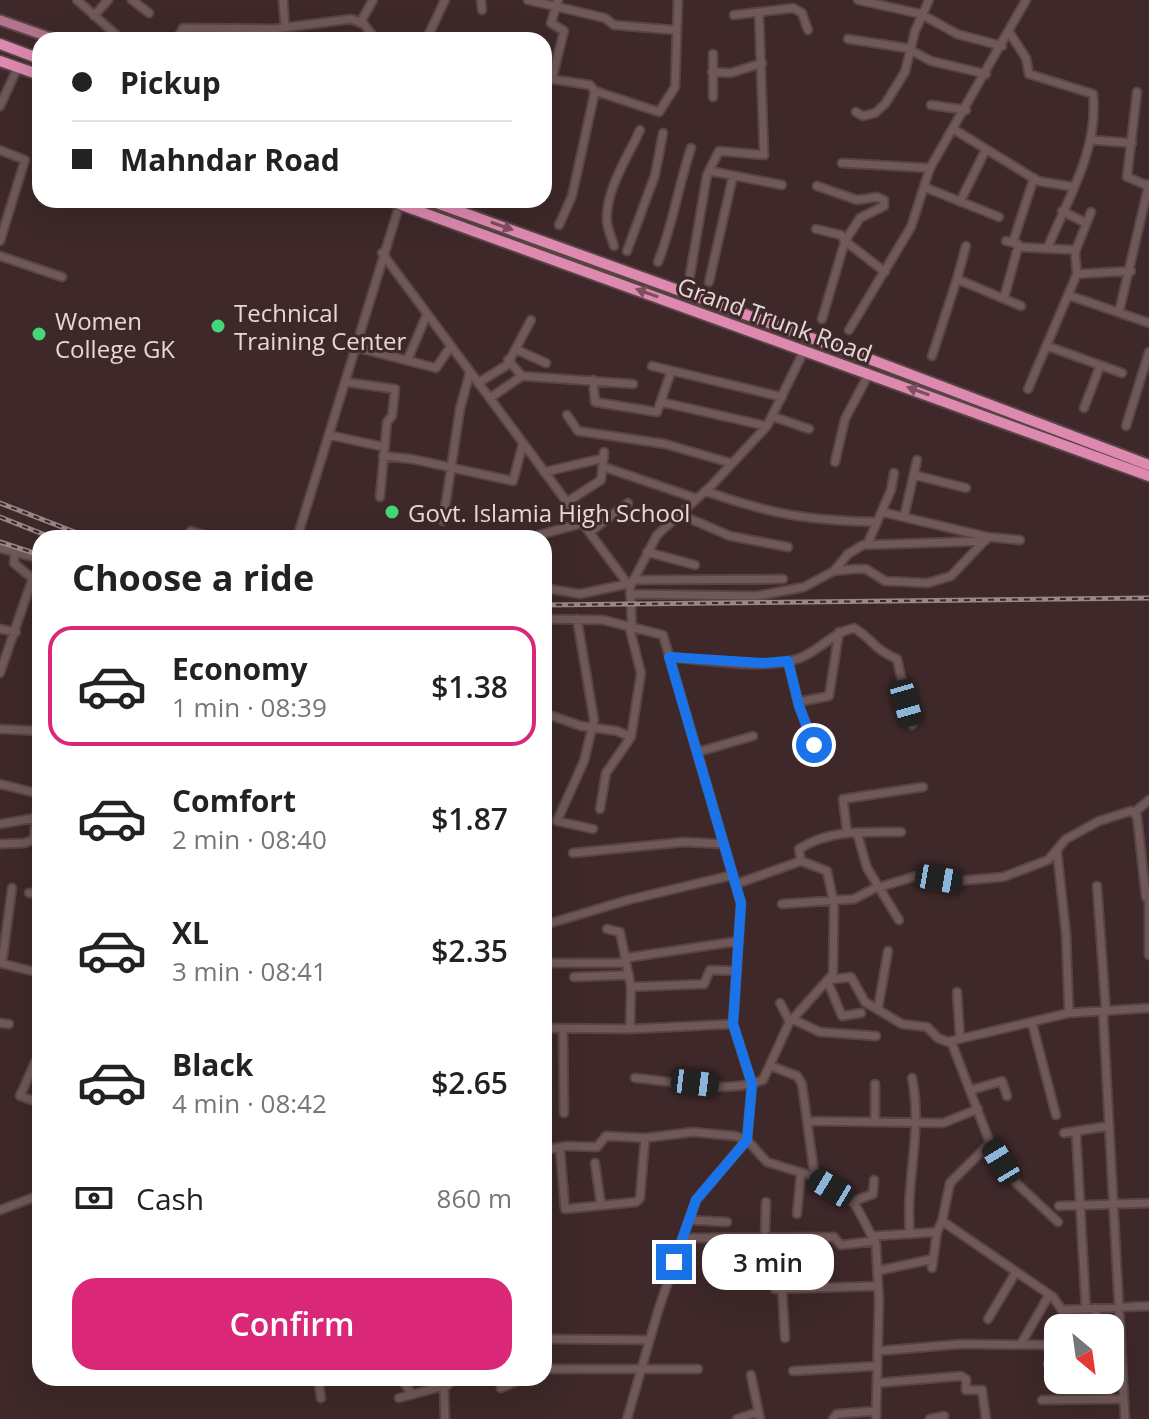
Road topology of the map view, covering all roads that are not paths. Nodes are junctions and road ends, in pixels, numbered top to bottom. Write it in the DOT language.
graph roads {
  1 [pos="77,0"];
  2 [pos="108,0"];
  3 [pos="131,0"];
  4 [pos="283,0"];
  5 [pos="373,0"];
  6 [pos="445,0"];
  7 [pos="481,0"];
  8 [pos="528,0"];
  9 [pos="678,0"];
  10 [pos="858,0"];
  11 [pos="929,0"];
  12 [pos="1026,0"];
  13 [pos="557,3"];
  14 [pos="482,10"];
  15 [pos="149,13"];
  16 [pos="734,15"];
  17 [pos="759,15"];
  18 [pos="94,16"];
  19 [pos="923,16"];
  20 [pos="0,20"];
  21 [pos="360,23"];
  22 [pos="285,27"];
  23 [pos="239,28"];
  24 [pos="674,30"];
  25 [pos="808,30"];
  26 [pos="34,32"];
  27 [pos="113,32"];
  28 [pos="181,32"];
  29 [pos="239,32"];
  30 [pos="368,32"];
  31 [pos="430,32"];
  32 [pos="1009,32"];
  33 [pos="848,39"];
  34 [pos="0,44"];
  35 [pos="1002,46"];
  36 [pos="911,49"];
  37 [pos="713,54"];
  38 [pos="32,56"];
  39 [pos="0,61"];
  40 [pos="762,63"];
  41 [pos="552,66"];
  42 [pos="18,67"];
  43 [pos="32,72"];
  44 [pos="712,72"];
  45 [pos="986,74"];
  46 [pos="552,79"];
  47 [pos="595,91"];
  48 [pos="1137,92"];
  49 [pos="713,97"];
  50 [pos="931,105"];
  51 [pos="0,106"];
  52 [pos="966,110"];
  53 [pos="856,112"];
  54 [pos="640,130"];
  55 [pos="955,130"];
  56 [pos="663,133"];
  57 [pos="1091,140"];
  58 [pos="1132,143"];
  59 [pos="691,148"];
  60 [pos="986,149"];
  61 [pos="0,150"];
  62 [pos="842,163"];
  63 [pos="930,168"];
  64 [pos="710,171"];
  65 [pos="733,176"];
  66 [pos="1034,178"];
  67 [pos="1148,184"];
  68 [pos="782,185"];
  69 [pos="817,186"];
  70 [pos="924,187"];
  71 [pos="1074,187"];
  72 [pos="960,202"];
  73 [pos="410,208"];
  74 [pos="450,208"];
  75 [pos="1062,211"];
  76 [pos="1091,212"];
  77 [pos="397,213"];
  78 [pos="999,217"];
  79 [pos="1086,223"];
  80 [pos="559,225"];
  81 [pos="816,229"];
  82 [pos="2,231"];
  83 [pos="0,241"];
  84 [pos="845,241"];
  85 [pos="1012,243"];
  86 [pos="614,246"];
  87 [pos="966,246"];
  88 [pos="1048,247"];
  89 [pos="1076,250"];
  90 [pos="627,251"];
  91 [pos="382,253"];
  92 [pos="0,256"];
  93 [pos="658,262"];
  94 [pos="1131,271"];
  95 [pos="885,272"];
  96 [pos="1077,274"];
  97 [pos="690,275"];
  98 [pos="62,277"];
  99 [pos="957,279"];
  100 [pos="709,282"];
  101 [pos="1068,295"];
  102 [pos="1004,298"];
  103 [pos="1021,306"];
  104 [pos="1119,312"];
  105 [pos="427,314"];
  106 [pos="822,319"];
  107 [pos="531,320"];
  108 [pos="1149,323"];
  109 [pos="849,330"];
  110 [pos="451,346"];
  111 [pos="1047,346"];
  112 [pos="355,347"];
  113 [pos="517,350"];
  114 [pos="1149,352"];
  115 [pos="932,356"];
  116 [pos="801,357"];
  117 [pos="508,360"];
  118 [pos="872,360"];
  119 [pos="407,361"];
  120 [pos="546,363"];
  121 [pos="652,366"];
  122 [pos="1100,366"];
  123 [pos="470,372"];
  124 [pos="671,372"];
  125 [pos="1122,373"];
  126 [pos="522,376"];
  127 [pos="866,377"];
  128 [pos="593,380"];
  129 [pos="345,382"];
  130 [pos="478,383"];
  131 [pos="633,384"];
  132 [pos="1028,389"];
  133 [pos="782,397"];
  134 [pos="490,398"];
  135 [pos="661,402"];
  136 [pos="1084,408"];
  137 [pos="567,415"];
  138 [pos="774,417"];
  139 [pos="767,426"];
  140 [pos="1126,426"];
  141 [pos="809,429"];
  142 [pos="329,435"];
  143 [pos="523,443"];
  144 [pos="384,447"];
  145 [pos="383,456"];
  146 [pos="917,460"];
  147 [pos="835,462"];
  148 [pos="731,463"];
  149 [pos="1149,465"];
  150 [pos="604,467"];
  151 [pos="450,469"];
  152 [pos="544,472"];
  153 [pos="894,473"];
  154 [pos="914,475"];
  155 [pos="1149,476"];
  156 [pos="966,488"];
  157 [pos="705,491"];
  158 [pos="380,497"];
  159 [pos="695,498"];
  160 [pos="567,502"];
  161 [pos="628,503"];
  162 [pos="882,512"];
  163 [pos="679,514"];
  164 [pos="904,517"];
  165 [pos="443,521"];
  166 [pos="875,522"];
  167 [pos="583,523"];
  168 [pos="299,530"];
  169 [pos="552,531"];
  170 [pos="590,532"];
  171 [pos="987,539"];
  172 [pos="1020,540"];
  173 [pos="867,545"];
  174 [pos="788,547"];
  175 [pos="0,548"];
  176 [pos="15,552"];
  177 [pos="647,552"];
  178 [pos="32,557"];
  179 [pos="695,565"];
  180 [pos="834,571"];
  181 [pos="32,579"];
  182 [pos="783,579"];
  183 [pos="630,586"];
  184 [pos="552,589"];
  185 [pos="32,593"];
  186 [pos="552,619"];
  187 [pos="577,619"];
  188 [pos="630,626"];
  189 [pos="0,629"];
  190 [pos="16,632"];
  191 [pos="839,632"];
  192 [pos="669,657"];
  193 [pos="788,661"];
  194 [pos="0,673"];
  195 [pos="798,702"];
  196 [pos="552,715"];
  197 [pos="912,725"];
  198 [pos="593,728"];
  199 [pos="1,730"];
  200 [pos="32,731"];
  201 [pos="753,736"];
  202 [pos="631,737"];
  203 [pos="814,745"];
  204 [pos="698,752"];
  205 [pos="0,784"];
  206 [pos="923,787"];
  207 [pos="32,792"];
  208 [pos="1149,800"];
  209 [pos="600,809"];
  210 [pos="1135,812"];
  211 [pos="32,819"];
  212 [pos="0,824"];
  213 [pos="593,829"];
  214 [pos="847,832"];
  215 [pos="857,832"];
  216 [pos="901,832"];
  217 [pos="32,842"];
  218 [pos="0,844"];
  219 [pos="724,844"];
  220 [pos="1056,849"];
  221 [pos="573,853"];
  222 [pos="801,861"];
  223 [pos="733,875"];
  224 [pos="736,884"];
  225 [pos="879,886"];
  226 [pos="1097,886"];
  227 [pos="12,888"];
  228 [pos="29,893"];
  229 [pos="32,893"];
  230 [pos="1148,897"];
  231 [pos="833,899"];
  232 [pos="782,904"];
  233 [pos="899,920"];
  234 [pos="552,923"];
  235 [pos="607,929"];
  236 [pos="739,941"];
  237 [pos="888,951"];
  238 [pos="1149,955"];
  239 [pos="626,960"];
  240 [pos="1,963"];
  241 [pos="552,963"];
  242 [pos="32,971"];
  243 [pos="737,971"];
  244 [pos="629,975"];
  245 [pos="574,977"];
  246 [pos="827,980"];
  247 [pos="631,987"];
  248 [pos="957,992"];
  249 [pos="780,1003"];
  250 [pos="878,1008"];
  251 [pos="1149,1008"];
  252 [pos="1104,1012"];
  253 [pos="861,1013"];
  254 [pos="1069,1013"];
  255 [pos="791,1020"];
  256 [pos="1032,1023"];
  257 [pos="733,1024"];
  258 [pos="552,1028"];
  259 [pos="563,1029"];
  260 [pos="630,1029"];
  261 [pos="876,1036"];
  262 [pos="960,1038"];
  263 [pos="951,1043"];
  264 [pos="771,1066"];
  265 [pos="32,1069"];
  266 [pos="635,1078"];
  267 [pos="912,1078"];
  268 [pos="752,1084"];
  269 [pos="875,1084"];
  270 [pos="971,1090"];
  271 [pos="1007,1096"];
  272 [pos="32,1100"];
  273 [pos="978,1109"];
  274 [pos="564,1113"];
  275 [pos="1056,1115"];
  276 [pos="808,1121"];
  277 [pos="875,1121"];
  278 [pos="919,1122"];
  279 [pos="1109,1126"];
  280 [pos="1076,1131"];
  281 [pos="1064,1133"];
  282 [pos="645,1138"];
  283 [pos="747,1140"];
  284 [pos="990,1143"];
  285 [pos="560,1148"];
  286 [pos="552,1149"];
  287 [pos="595,1163"];
  288 [pos="801,1173"];
  289 [pos="815,1179"];
  290 [pos="874,1180"];
  291 [pos="32,1198"];
  292 [pos="766,1202"];
  293 [pos="852,1202"];
  294 [pos="1149,1203"];
  295 [pos="1113,1204"];
  296 [pos="601,1205"];
  297 [pos="1079,1205"];
  298 [pos="1059,1206"];
  299 [pos="0,1210"];
  300 [pos="797,1214"];
  301 [pos="689,1220"];
  302 [pos="942,1221"];
  303 [pos="727,1222"];
  304 [pos="1058,1222"];
  305 [pos="937,1232"];
  306 [pos="910,1234"];
  307 [pos="765,1237"];
  308 [pos="683,1238"];
  309 [pos="874,1239"];
  310 [pos="780,1255"];
  311 [pos="933,1259"];
  312 [pos="932,1268"];
  313 [pos="877,1271"];
  314 [pos="1016,1272"];
  315 [pos="878,1286"];
  316 [pos="778,1289"];
  317 [pos="1049,1295"];
  318 [pos="1149,1306"];
  319 [pos="1117,1308"];
  320 [pos="1086,1310"];
  321 [pos="1096,1310"];
  322 [pos="1096,1314"];
  323 [pos="1117,1314"];
  324 [pos="988,1319"];
  325 [pos="785,1338"];
  326 [pos="552,1339"];
  327 [pos="649,1340"];
  328 [pos="1021,1344"];
  329 [pos="1044,1345"];
  330 [pos="878,1351"];
  331 [pos="877,1366"];
  332 [pos="641,1367"];
  333 [pos="552,1369"];
  334 [pos="698,1369"];
  335 [pos="793,1371"];
  336 [pos="751,1375"];
  337 [pos="877,1383"];
  338 [pos="319,1386"];
  339 [pos="406,1386"];
  340 [pos="442,1386"];
  341 [pos="447,1386"];
  342 [pos="506,1386"];
  343 [pos="501,1388"];
  344 [pos="411,1393"];
  345 [pos="1124,1394"];
  346 [pos="321,1398"];
  347 [pos="399,1398"];
  348 [pos="1124,1399"];
  349 [pos="1042,1400"];
  350 [pos="759,1415"];
  351 [pos="876,1415"];
  352 [pos="944,1416"];
  353 [pos="626,1418"];
  354 [pos="445,1419"];
  355 [pos="737,1419"];
  356 [pos="833,1419"];
  357 [pos="930,1419"];
  358 [pos="986,1419"];
  359 [pos="1125,1419"];
  1 -- 18 [label="street"];
  2 -- 18 [label="street"];
  3 -- 15 [label="street"];
  4 -- 22 [label="street"];
  5 -- 21 [label="street"];
  6 -- 31 [label="street"];
  7 -- 14 [label="street"];
  8 -- 13 [label="street"];
  9 -- 24 [label="street"];
  10 -- 19 [label="street"];
  11 -- 19 [label="street"];
  12 -- 32 [label="street"];
  13 -- 24 [label="street"];
  13 -- 41 [label="street"];
  16 -- 17 [label="street"];
  17 -- 25 [label="street"];
  17 -- 40 [label="street"];
  18 -- 27 [label="street"];
  19 -- 35 [label="street"];
  19 -- 36 [label="street"];
  20 -- 26 [label="main road"];
  21 -- 22 [label="street"];
  21 -- 30 [label="street"];
  22 -- 23 [label="street"];
  23 -- 28 [label="street"];
  23 -- 29 [label="street"];
  24 -- 47 [label="street"];
  32 -- 35 [label="street"];
  32 -- 57 [label="street"];
  33 -- 36 [label="street"];
  34 -- 38 [label="highway"];
  35 -- 45 [label="street"];
  36 -- 45 [label="street"];
  36 -- 53 [label="street"];
  37 -- 44 [label="street"];
  39 -- 42 [label="highway"];
  40 -- 44 [label="street"];
  40 -- 64 [label="street"];
  42 -- 43 [label="highway"];
  42 -- 51 [label="street"];
  44 -- 49 [label="street"];
  45 -- 52 [label="street"];
  46 -- 47 [label="street"];
  47 -- 80 [label="street"];
  48 -- 58 [label="street"];
  50 -- 52 [label="street"];
  52 -- 55 [label="street"];
  54 -- 86 [label="street"];
  55 -- 60 [label="street"];
  55 -- 63 [label="street"];
  56 -- 90 [label="street"];
  57 -- 58 [label="street"];
  57 -- 71 [label="street"];
  58 -- 67 [label="street"];
  59 -- 93 [label="street"];
  60 -- 66 [label="street"];
  60 -- 72 [label="street"];
  61 -- 82 [label="street"];
  62 -- 63 [label="street"];
  63 -- 70 [label="street"];
  64 -- 65 [label="street"];
  64 -- 97 [label="street"];
  65 -- 68 [label="street"];
  65 -- 100 [label="street"];
  66 -- 71 [label="street"];
  66 -- 85 [label="street"];
  67 -- 94 [label="street"];
  69 -- 84 [label="street"];
  70 -- 72 [label="street"];
  70 -- 95 [label="street"];
  71 -- 75 [label="street"];
  72 -- 78 [label="street"];
  127 -- 73 [label="highway, Grand Trunk Road, one-way"];
  74 -- 118 [label="highway, Grand Trunk Road, one-way"];
  75 -- 79 [label="street"];
  75 -- 88 [label="street"];
  76 -- 79 [label="street"];
  77 -- 91 [label="street"];
  79 -- 89 [label="street"];
  81 -- 84 [label="street"];
  82 -- 83 [label="street"];
  84 -- 95 [label="street"];
  84 -- 106 [label="street"];
  85 -- 88 [label="street"];
  85 -- 102 [label="street"];
  87 -- 99 [label="street"];
  88 -- 89 [label="street"];
  89 -- 96 [label="street"];
  91 -- 105 [label="street"];
  91 -- 112 [label="street"];
  92 -- 98 [label="street"];
  94 -- 96 [label="street"];
  94 -- 104 [label="street"];
  95 -- 109 [label="street"];
  96 -- 101 [label="street"];
  99 -- 102 [label="street"];
  99 -- 115 [label="street"];
  101 -- 104 [label="street"];
  101 -- 111 [label="street"];
  102 -- 103 [label="street"];
  104 -- 108 [label="street"];
  105 -- 110 [label="street"];
  105 -- 119 [label="street"];
  107 -- 113 [label="street"];
  110 -- 119 [label="street"];
  110 -- 123 [label="street"];
  111 -- 122 [label="street"];
  111 -- 132 [label="street"];
  112 -- 119 [label="street"];
  112 -- 129 [label="street"];
  113 -- 117 [label="street"];
  113 -- 120 [label="street"];
  114 -- 140 [label="street"];
  116 -- 133 [label="street"];
  117 -- 126 [label="street"];
  117 -- 130 [label="street"];
  118 -- 127 [label="highway"];
  118 -- 149 [label="highway, Grand Trunk Road"];
  121 -- 124 [label="street"];
  122 -- 125 [label="street"];
  122 -- 136 [label="street"];
  123 -- 130 [label="street"];
  123 -- 151 [label="street"];
  124 -- 133 [label="street"];
  124 -- 135 [label="street"];
  126 -- 128 [label="street"];
  126 -- 134 [label="street"];
  127 -- 147 [label="street"];
  155 -- 127 [label="highway, Grand Trunk Road, one-way"];
  128 -- 131 [label="street"];
  128 -- 135 [label="street"];
  129 -- 142 [label="street"];
  129 -- 144 [label="street"];
  130 -- 134 [label="street"];
  133 -- 138 [label="street"];
  134 -- 143 [label="street"];
  135 -- 139 [label="street"];
  137 -- 148 [label="street"];
  138 -- 139 [label="street"];
  138 -- 141 [label="street"];
  139 -- 148 [label="street"];
  142 -- 144 [label="street"];
  142 -- 168 [label="street"];
  143 -- 151 [label="street"];
  143 -- 152 [label="street"];
  144 -- 145 [label="street"];
  145 -- 151 [label="street"];
  145 -- 158 [label="street"];
  146 -- 154 [label="street"];
  148 -- 157 [label="street"];
  150 -- 152 [label="street"];
  150 -- 159 [label="street"];
  150 -- 160 [label="street"];
  151 -- 165 [label="street"];
  152 -- 160 [label="street"];
  153 -- 162 [label="street"];
  154 -- 156 [label="street"];
  154 -- 164 [label="street"];
  157 -- 159 [label="street"];
  157 -- 166 [label="street"];
  159 -- 163 [label="street"];
  160 -- 167 [label="street"];
  161 -- 170 [label="street"];
  162 -- 164 [label="street"];
  162 -- 166 [label="street"];
  163 -- 174 [label="street"];
  163 -- 177 [label="street"];
  164 -- 171 [label="street"];
  166 -- 173 [label="street"];
  167 -- 169 [label="street"];
  167 -- 170 [label="street"];
  170 -- 183 [label="street"];
  171 -- 172 [label="street"];
  171 -- 173 [label="street"];
  171 -- 180 [label="street"];
  173 -- 180 [label="street"];
  175 -- 176 [label="street"];
  176 -- 178 [label="street"];
  176 -- 181 [label="street"];
  177 -- 179 [label="street"];
  177 -- 183 [label="street"];
  180 -- 183 [label="street"];
  182 -- 183 [label="street"];
  183 -- 184 [label="street"];
  183 -- 188 [label="street"];
  185 -- 190 [label="street"];
  186 -- 187 [label="street"];
  187 -- 188 [label="street"];
  187 -- 198 [label="street"];
  188 -- 192 [label="street"];
  188 -- 202 [label="street"];
  189 -- 190 [label="street"];
  190 -- 194 [label="street"];
  191 -- 193 [label="street"];
  191 -- 195 [label="street"];
  191 -- 197 [label="street"];
  192 -- 193 [label="street"];
  192 -- 204 [label="street"];
  193 -- 195 [label="street"];
  195 -- 203 [label="street"];
  196 -- 198 [label="street"];
  198 -- 202 [label="street"];
  198 -- 213 [label="street"];
  199 -- 200 [label="street"];
  201 -- 204 [label="street"];
  202 -- 209 [label="street"];
  204 -- 219 [label="street"];
  205 -- 207 [label="street"];
  206 -- 214 [label="street"];
  208 -- 210 [label="street"];
  210 -- 220 [label="street"];
  210 -- 230 [label="street"];
  211 -- 212 [label="street"];
  214 -- 215 [label="street"];
  214 -- 222 [label="street"];
  215 -- 216 [label="street"];
  215 -- 225 [label="street"];
  217 -- 218 [label="street"];
  219 -- 221 [label="street"];
  219 -- 223 [label="street"];
  220 -- 225 [label="street"];
  220 -- 254 [label="street"];
  222 -- 224 [label="street"];
  222 -- 231 [label="street"];
  223 -- 224 [label="street"];
  223 -- 234 [label="street"];
  224 -- 236 [label="street"];
  225 -- 231 [label="street"];
  225 -- 233 [label="street"];
  226 -- 252 [label="street"];
  227 -- 240 [label="street"];
  228 -- 229 [label="street"];
  230 -- 238 [label="street"];
  231 -- 232 [label="street"];
  231 -- 246 [label="street"];
  235 -- 239 [label="street"];
  236 -- 239 [label="street"];
  236 -- 243 [label="street"];
  237 -- 250 [label="street"];
  239 -- 241 [label="street"];
  239 -- 244 [label="street"];
  240 -- 242 [label="street"];
  243 -- 247 [label="street"];
  243 -- 257 [label="street"];
  244 -- 245 [label="street"];
  244 -- 247 [label="street"];
  246 -- 250 [label="street"];
  246 -- 253 [label="street"];
  246 -- 255 [label="street"];
  247 -- 260 [label="street"];
  248 -- 262 [label="street"];
  249 -- 255 [label="street"];
  250 -- 263 [label="street"];
  251 -- 252 [label="street"];
  252 -- 254 [label="street"];
  252 -- 279 [label="street"];
  254 -- 256 [label="street"];
  255 -- 261 [label="street"];
  255 -- 264 [label="street"];
  256 -- 262 [label="street"];
  256 -- 275 [label="street"];
  257 -- 260 [label="street"];
  257 -- 268 [label="street"];
  258 -- 259 [label="street"];
  259 -- 260 [label="street"];
  259 -- 274 [label="street"];
  262 -- 263 [label="street"];
  263 -- 270 [label="street"];
  264 -- 268 [label="street"];
  264 -- 276 [label="street"];
  265 -- 272 [label="street"];
  266 -- 268 [label="street"];
  267 -- 278 [label="street"];
  268 -- 283 [label="street"];
  269 -- 277 [label="street"];
  270 -- 271 [label="street"];
  270 -- 273 [label="street"];
  273 -- 278 [label="street"];
  273 -- 284 [label="street"];
  276 -- 277 [label="street"];
  276 -- 289 [label="street"];
  277 -- 278 [label="street"];
  278 -- 306 [label="street"];
  279 -- 280 [label="street"];
  279 -- 295 [label="street"];
  280 -- 281 [label="street"];
  280 -- 297 [label="street"];
  282 -- 283 [label="street"];
  282 -- 285 [label="street"];
  282 -- 296 [label="street"];
  283 -- 288 [label="street"];
  283 -- 301 [label="street"];
  284 -- 302 [label="street"];
  284 -- 304 [label="street"];
  285 -- 286 [label="street"];
  285 -- 296 [label="street"];
  287 -- 296 [label="street"];
  288 -- 289 [label="street"];
  288 -- 300 [label="street"];
  289 -- 293 [label="street"];
  290 -- 293 [label="street"];
  291 -- 299 [label="street"];
  292 -- 307 [label="street"];
  293 -- 309 [label="street"];
  294 -- 295 [label="street"];
  295 -- 297 [label="street"];
  295 -- 319 [label="street"];
  297 -- 298 [label="street"];
  297 -- 320 [label="street"];
  301 -- 303 [label="street"];
  301 -- 308 [label="street"];
  302 -- 305 [label="street"];
  302 -- 314 [label="street"];
  305 -- 306 [label="street"];
  305 -- 311 [label="street"];
  306 -- 309 [label="street"];
  307 -- 308 [label="street"];
  307 -- 309 [label="street"];
  308 -- 327 [label="street"];
  309 -- 313 [label="street"];
  310 -- 316 [label="street"];
  311 -- 312 [label="street"];
  311 -- 313 [label="street"];
  313 -- 315 [label="street"];
  314 -- 317 [label="street"];
  314 -- 324 [label="street"];
  315 -- 316 [label="street"];
  315 -- 330 [label="street"];
  316 -- 325 [label="street"];
  317 -- 320 [label="street"];
  317 -- 328 [label="street"];
  318 -- 319 [label="street"];
  319 -- 321 [label="street"];
  319 -- 323 [label="street"];
  320 -- 321 [label="street"];
  321 -- 322 [label="street"];
  326 -- 327 [label="street"];
  327 -- 332 [label="street"];
  328 -- 329 [label="street"];
  328 -- 330 [label="street"];
  330 -- 331 [label="street"];
  331 -- 335 [label="street"];
  331 -- 337 [label="street"];
  332 -- 333 [label="street"];
  332 -- 334 [label="street"];
  332 -- 353 [label="street"];
  336 -- 350 [label="street"];
  337 -- 351 [label="street"];
  337 -- 358 [label="street"];
  338 -- 346 [label="street"];
  339 -- 344 [label="street"];
  340 -- 344 [label="street"];
  341 -- 354 [label="street"];
  342 -- 343 [label="street"];
  344 -- 347 [label="street"];
  345 -- 348 [label="street"];
  348 -- 349 [label="street"];
  348 -- 359 [label="street"];
  350 -- 355 [label="street"];
  351 -- 356 [label="street"];
  352 -- 357 [label="street"];
}
